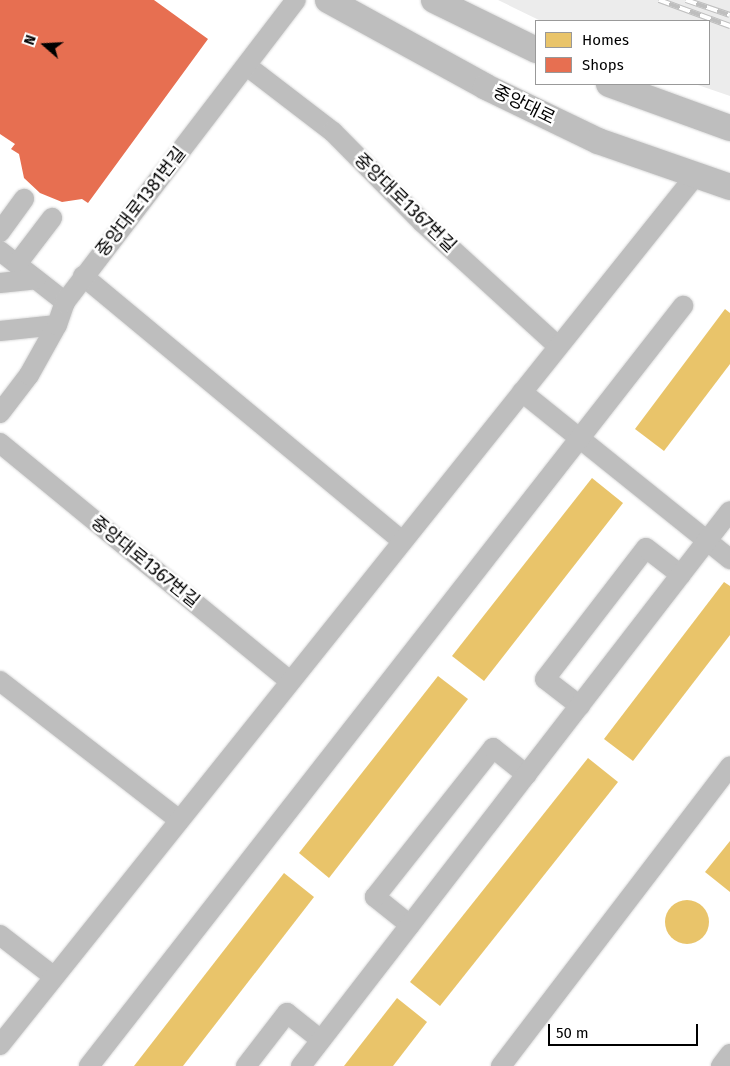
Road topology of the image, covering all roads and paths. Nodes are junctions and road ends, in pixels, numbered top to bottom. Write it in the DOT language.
graph roads {
  1 [pos="296,0"];
  2 [pos="328,0"];
  3 [pos="434,0"];
  4 [pos="535,50"];
  5 [pos="247,66"];
  6 [pos="612,85"];
  7 [pos="730,128"];
  8 [pos="696,175"];
  9 [pos="730,186"];
  10 [pos="24,200"];
  11 [pos="52,218"];
  12 [pos="0,232"];
  13 [pos="0,251"];
  14 [pos="17,264"];
  15 [pos="83,276"];
  16 [pos="36,279"];
  17 [pos="0,283"];
  18 [pos="64,302"];
  19 [pos="682,306"];
  20 [pos="57,324"];
  21 [pos="0,331"];
  22 [pos="558,346"];
  23 [pos="522,392"];
  24 [pos="0,413"];
  25 [pos="580,439"];
  26 [pos="0,443"];
  27 [pos="730,511"];
  28 [pos="402,541"];
  29 [pos="708,541"];
  30 [pos="730,559"];
  31 [pos="681,575"];
  32 [pos="0,681"];
  33 [pos="290,681"];
  34 [pos="580,706"];
  35 [pos="730,767"];
  36 [pos="527,775"];
  37 [pos="178,820"];
  38 [pos="410,925"];
  39 [pos="0,935"];
  40 [pos="53,976"];
  41 [pos="321,1040"];
  42 [pos="0,1044"];
  43 [pos="730,1054"];
  44 [pos="508,1063"];
  45 [pos="89,1066"];
  46 [pos="246,1066"];
  47 [pos="301,1066"];
  48 [pos="721,1066"];
  1 -- 5 [label="street, 중앙대로1381번길"];
  2 -- 8 [label="main road, 중앙대로"];
  3 -- 4 [label="main road"];
  5 -- 15 [label="street, 중앙대로1381번길"];
  5 -- 22 [label="street, 중앙대로1367번길"];
  6 -- 7 [label="main road"];
  8 -- 9 [label="main road, 중앙대로"];
  8 -- 22 [label="street"];
  10 -- 12 [label="street"];
  11 -- 14 [label="street"];
  13 -- 14 [label="street"];
  14 -- 16 [label="street"];
  15 -- 18 [label="street, 중앙대로1381번길"];
  15 -- 28 [label="street"];
  16 -- 17 [label="street"];
  16 -- 18 [label="street"];
  18 -- 20 [label="street, 중앙대로1381번길"];
  19 -- 25 [label="street"];
  20 -- 21 [label="street"];
  20 -- 24 [label="street, 중앙대로1381번길"];
  22 -- 23 [label="street"];
  23 -- 25 [label="street"];
  23 -- 28 [label="street"];
  25 -- 29 [label="street"];
  25 -- 45 [label="street"];
  26 -- 33 [label="street, 중앙대로1367번길"];
  27 -- 29 [label="street"];
  28 -- 33 [label="street"];
  29 -- 30 [label="street"];
  29 -- 31 [label="street"];
  31 -- 34 [label="street"];
  31 -- 34 [label="street"];
  32 -- 37 [label="street"];
  33 -- 37 [label="street"];
  34 -- 36 [label="street"];
  35 -- 44 [label="street"];
  36 -- 38 [label="street"];
  36 -- 38 [label="street"];
  37 -- 40 [label="street"];
  38 -- 41 [label="street"];
  39 -- 40 [label="street"];
  40 -- 42 [label="street"];
  41 -- 46 [label="street"];
  41 -- 47 [label="street"];
  43 -- 48 [label="street"];
}
